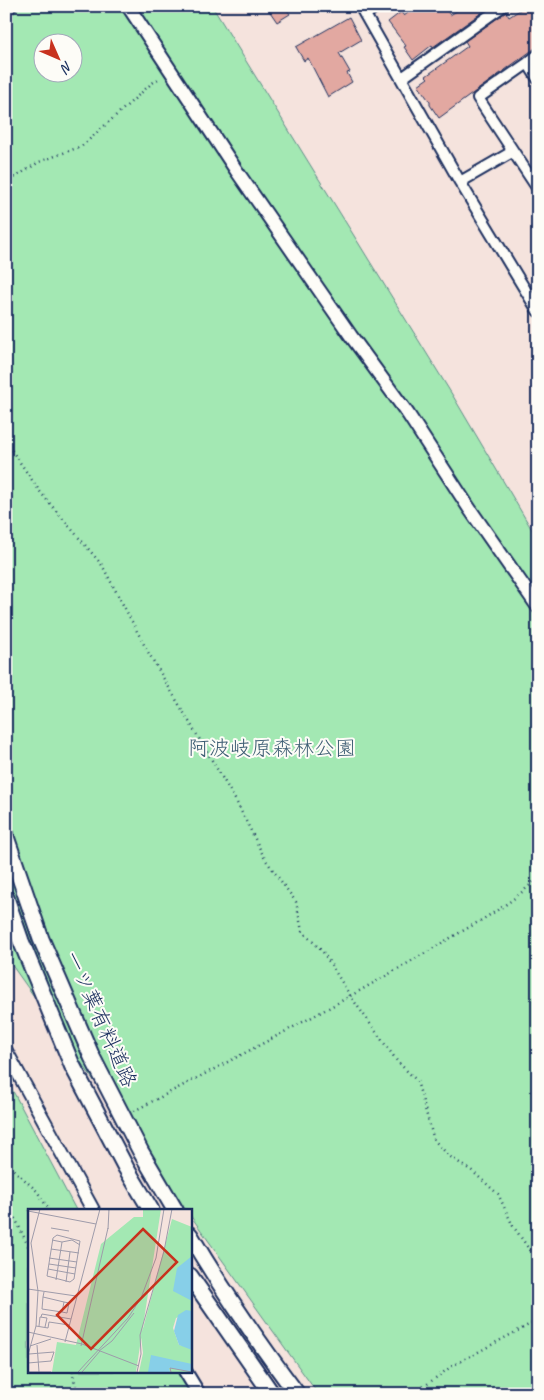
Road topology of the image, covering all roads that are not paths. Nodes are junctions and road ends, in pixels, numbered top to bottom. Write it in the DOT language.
graph roads {
  1 [pos="10,6"];
  2 [pos="128,6"];
  3 [pos="376,6"];
  4 [pos="503,6"];
  5 [pos="6,8"];
  6 [pos="362,10"];
  7 [pos="538,55"];
  8 [pos="528,63"];
  9 [pos="402,78"];
  10 [pos="538,79"];
  11 [pos="512,152"];
  12 [pos="460,182"];
  13 [pos="538,188"];
  14 [pos="537,309"];
  15 [pos="538,607"];
  16 [pos="6,837"];
  17 [pos="6,898"];
  18 [pos="6,1051"];
  19 [pos="92,1209"];
  20 [pos="150,1209"];
  21 [pos="174,1209"];
  22 [pos="191,1237"];
  23 [pos="191,1277"];
  24 [pos="186,1372"];
  25 [pos="199,1394"];
  26 [pos="272,1394"];
  27 [pos="297,1394"];
  1 -- 5 [label="street"];
  2 -- 15 [label="street"];
  3 -- 6 [label="street"];
  4 -- 9 [label="street"];
  6 -- 9 [label="street"];
  7 -- 8 [label="street"];
  8 -- 10 [label="street"];
  8 -- 11 [label="street"];
  9 -- 12 [label="street"];
  11 -- 12 [label="street"];
  11 -- 13 [label="street"];
  12 -- 14 [label="street"];
  16 -- 21 [label="main road, 一ツ葉有料道路"];
  17 -- 20 [label="main road, 一ツ葉有料道路"];
  18 -- 19 [label="street"];
  22 -- 27 [label="main road"];
  23 -- 26 [label="main road"];
  24 -- 25 [label="street"];
}
